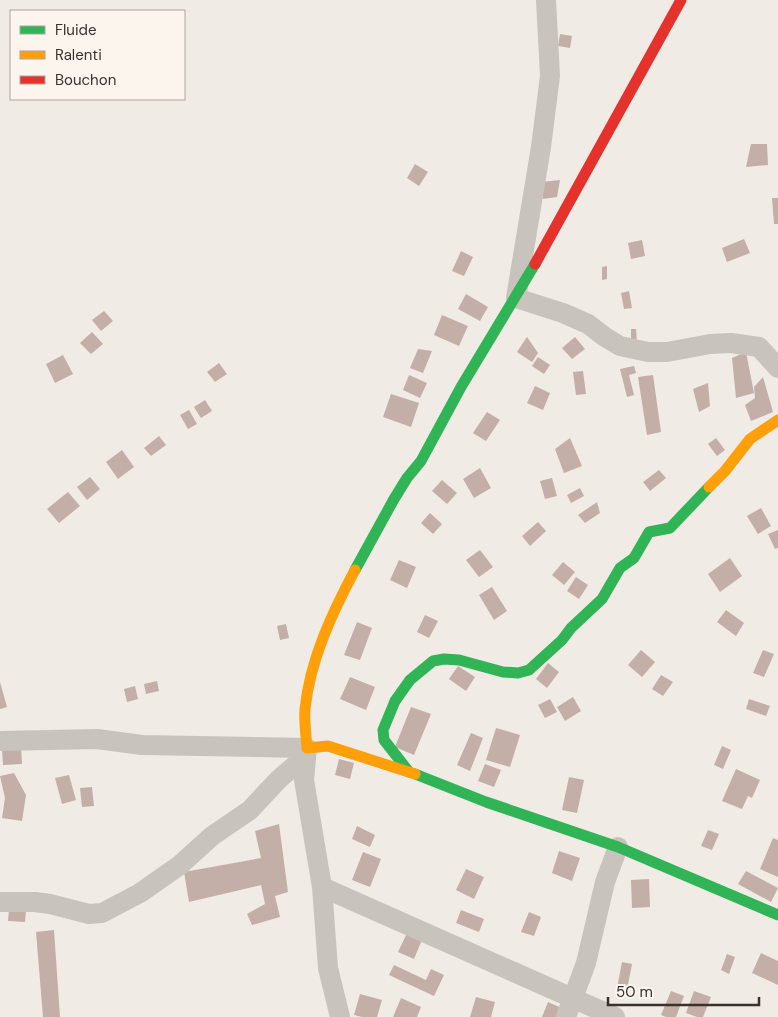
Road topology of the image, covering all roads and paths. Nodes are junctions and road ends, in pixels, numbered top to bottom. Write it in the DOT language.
graph roads {
  1 [pos="546,0"];
  2 [pos="681,0"];
  3 [pos="516,298"];
  4 [pos="778,368"];
  5 [pos="778,420"];
  6 [pos="0,741"];
  7 [pos="306,752"];
  8 [pos="409,772"];
  9 [pos="618,847"];
  10 [pos="322,887"];
  11 [pos="0,902"];
  12 [pos="778,915"];
  13 [pos="574,998"];
  14 [pos="340,1017"];
  15 [pos="566,1017"];
  16 [pos="615,1017"];
  1 -- 3 [label="street"];
  2 -- 3 [label="street"];
  3 -- 4 [label="street"];
  3 -- 7 [label="street"];
  5 -- 8 [label="street"];
  6 -- 7 [label="street"];
  7 -- 8 [label="street"];
  7 -- 10 [label="street"];
  7 -- 11 [label="street"];
  8 -- 9 [label="street"];
  9 -- 12 [label="street"];
  9 -- 13 [label="street"];
  10 -- 13 [label="street"];
  10 -- 14 [label="street"];
  13 -- 15 [label="street"];
  13 -- 16 [label="street"];
}
